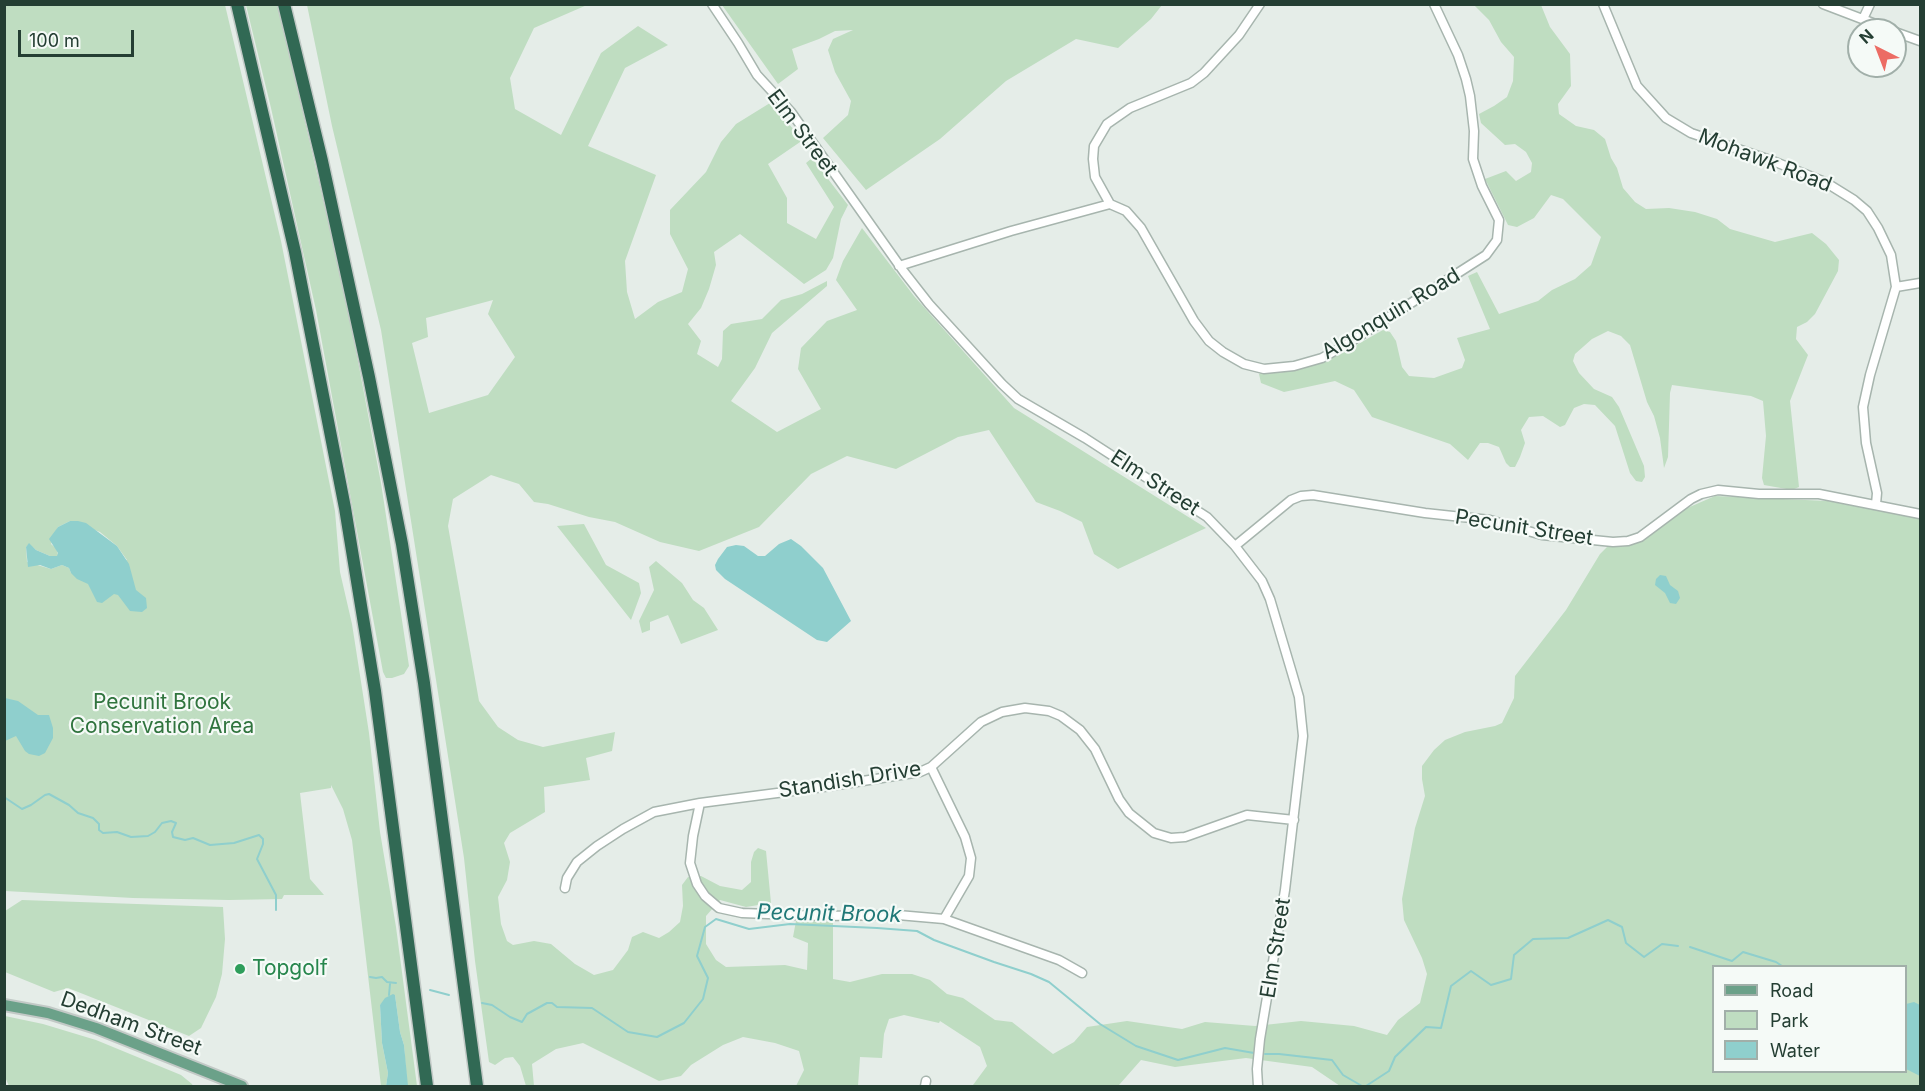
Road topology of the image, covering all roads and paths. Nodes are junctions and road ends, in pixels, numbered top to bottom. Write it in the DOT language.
graph roads {
  1 [pos="237,4"];
  2 [pos="284,4"];
  3 [pos="712,4"];
  4 [pos="1260,4"];
  5 [pos="1434,4"];
  6 [pos="1603,4"];
  7 [pos="1823,4"];
  8 [pos="1870,4"];
  9 [pos="1860,18"];
  10 [pos="1863,18"];
  11 [pos="1110,204"];
  12 [pos="899,266"];
  13 [pos="1920,283"];
  14 [pos="1896,287"];
  15 [pos="1876,504"];
  16 [pos="1920,514"];
  17 [pos="1235,546"];
  18 [pos="931,767"];
  19 [pos="700,803"];
  20 [pos="1294,820"];
  21 [pos="565,888"];
  22 [pos="944,919"];
  23 [pos="1082,973"];
  24 [pos="4,1005"];
  25 [pos="242,1086"];
  26 [pos="427,1086"];
  27 [pos="477,1086"];
  28 [pos="1258,1086"];
  1 -- 26 [label="highway"];
  2 -- 27 [label="highway"];
  3 -- 12 [label="street, Elm Street"];
  4 -- 11 [label="street"];
  5 -- 11 [label="street, Algonquin Road"];
  6 -- 14 [label="street, Mohawk Road"];
  7 -- 9 [label="street"];
  8 -- 10 [label="street"];
  11 -- 12 [label="street"];
  12 -- 17 [label="street, Elm Street"];
  13 -- 14 [label="street"];
  14 -- 15 [label="street, Mohawk Road"];
  15 -- 16 [label="street, Pecunit Street"];
  15 -- 17 [label="street, Pecunit Street"];
  17 -- 20 [label="street, Elm Street"];
  18 -- 19 [label="street, Standish Drive"];
  18 -- 20 [label="street, Standish Drive"];
  18 -- 22 [label="street"];
  19 -- 21 [label="street, Standish Drive"];
  19 -- 22 [label="street"];
  20 -- 28 [label="street, Elm Street"];
  22 -- 23 [label="street"];
  24 -- 25 [label="main road, Dedham Street"];
}
